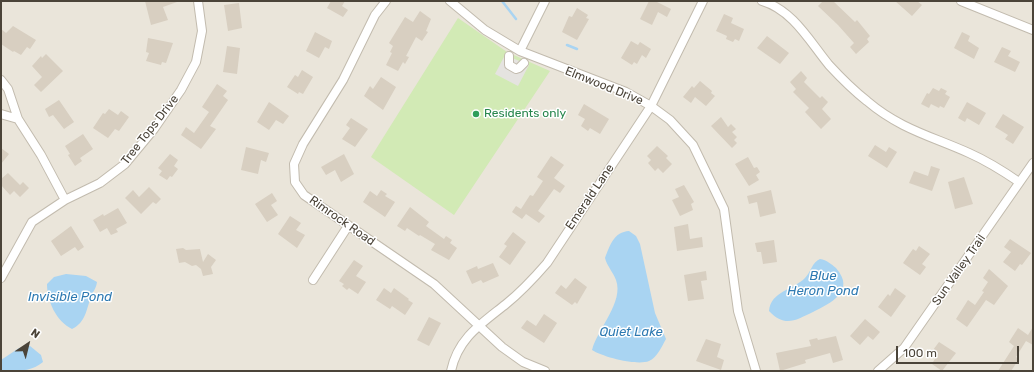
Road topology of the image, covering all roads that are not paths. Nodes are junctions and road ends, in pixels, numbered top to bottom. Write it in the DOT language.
graph roads {
  1 [pos="198,1"];
  2 [pos="386,1"];
  3 [pos="450,1"];
  4 [pos="545,1"];
  5 [pos="703,1"];
  6 [pos="762,1"];
  7 [pos="961,1"];
  8 [pos="1033,30"];
  9 [pos="520,51"];
  10 [pos="509,56"];
  11 [pos="524,63"];
  12 [pos="1,80"];
  13 [pos="651,106"];
  14 [pos="1,114"];
  15 [pos="18,119"];
  16 [pos="1033,163"];
  17 [pos="1019,182"];
  18 [pos="65,200"];
  19 [pos="348,226"];
  20 [pos="1,278"];
  21 [pos="313,280"];
  22 [pos="478,325"];
  23 [pos="451,371"];
  24 [pos="545,371"];
  25 [pos="756,371"];
  26 [pos="878,371"];
  1 -- 18 [label="street, Tree Tops Drive"];
  2 -- 19 [label="street, Rimrock Road"];
  3 -- 9 [label="street, Elmwood Drive"];
  4 -- 9 [label="street"];
  5 -- 13 [label="street, Emerald Lane"];
  6 -- 17 [label="street"];
  7 -- 8 [label="street"];
  9 -- 13 [label="street, Elmwood Drive"];
  10 -- 11 [label="street"];
  12 -- 15 [label="street"];
  13 -- 22 [label="street, Emerald Lane"];
  13 -- 25 [label="street, Elmwood Drive"];
  14 -- 15 [label="street"];
  15 -- 18 [label="street"];
  16 -- 17 [label="street, Sun Valley Trail"];
  17 -- 26 [label="street, Sun Valley Trail"];
  18 -- 20 [label="street, Tree Tops Drive"];
  19 -- 21 [label="street"];
  19 -- 22 [label="street, Rimrock Road"];
  22 -- 23 [label="street, Emerald Lane"];
  22 -- 24 [label="street"];
}
